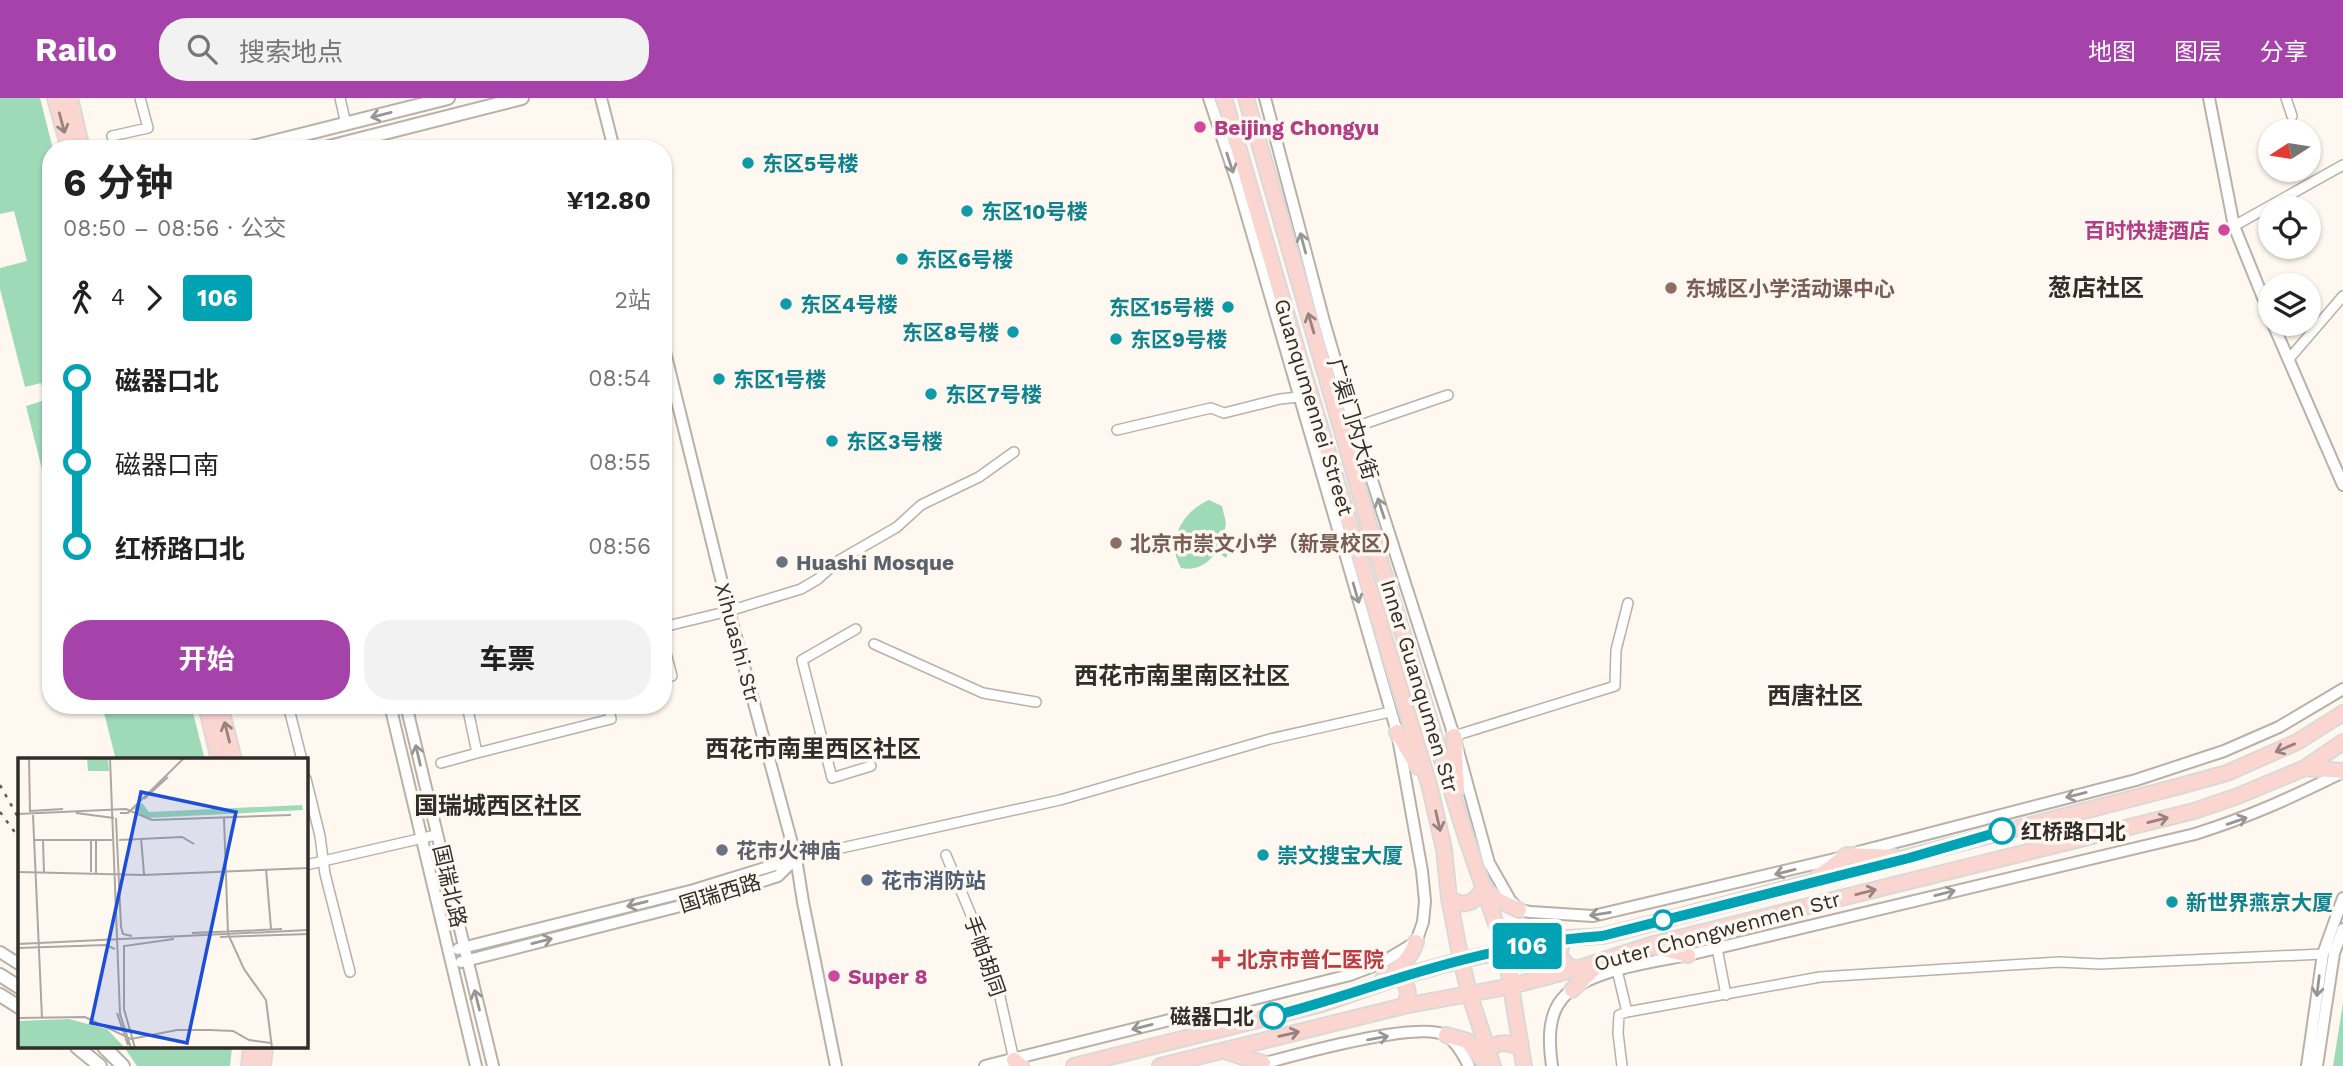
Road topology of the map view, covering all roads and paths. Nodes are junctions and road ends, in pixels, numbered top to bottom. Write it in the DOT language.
graph roads {
  1 [pos="55,98"];
  2 [pos="70,98"];
  3 [pos="140,98"];
  4 [pos="340,98"];
  5 [pos="447,98"];
  6 [pos="522,98"];
  7 [pos="601,98"];
  8 [pos="1209,98"];
  9 [pos="1224,98"];
  10 [pos="1246,98"];
  11 [pos="1265,98"];
  12 [pos="2209,98"];
  13 [pos="2286,98"];
  14 [pos="2292,116"];
  15 [pos="346,124"];
  16 [pos="67,140"];
  17 [pos="80,140"];
  18 [pos="113,140"];
  19 [pos="281,140"];
  20 [pos="368,140"];
  21 [pos="612,140"];
  22 [pos="2343,165"];
  23 [pos="2234,226"];
  24 [pos="2258,285"];
  25 [pos="2343,296"];
  26 [pos="2278,336"];
  27 [pos="2288,360"];
  28 [pos="672,394"];
  29 [pos="1448,395"];
  30 [pos="1299,397"];
  31 [pos="1355,426"];
  32 [pos="1117,430"];
  33 [pos="1014,452"];
  34 [pos="2343,485"];
  35 [pos="1628,603"];
  36 [pos="729,611"];
  37 [pos="672,625"];
  38 [pos="856,629"];
  39 [pos="874,644"];
  40 [pos="2343,690"];
  41 [pos="1036,702"];
  42 [pos="1390,712"];
  43 [pos="2343,713"];
  44 [pos="208,714"];
  45 [pos="222,714"];
  46 [pos="290,714"];
  47 [pos="392,714"];
  48 [pos="408,714"];
  49 [pos="469,714"];
  50 [pos="610,714"];
  51 [pos="1397,732"];
  52 [pos="1454,736"];
  53 [pos="2343,742"];
  54 [pos="477,753"];
  55 [pos="219,758"];
  56 [pos="233,758"];
  57 [pos="301,758"];
  58 [pos="441,763"];
  59 [pos="871,766"];
  60 [pos="2305,768"];
  61 [pos="2343,771"];
  62 [pos="308,788"];
  63 [pos="1430,788"];
  64 [pos="1459,812"];
  65 [pos="2105,833"];
  66 [pos="436,835"];
  67 [pos="422,839"];
  68 [pos="2106,854"];
  69 [pos="946,855"];
  70 [pos="1847,855"];
  71 [pos="796,858"];
  72 [pos="1909,858"];
  73 [pos="324,861"];
  74 [pos="308,865"];
  75 [pos="1812,882"];
  76 [pos="1483,888"];
  77 [pos="1449,898"];
  78 [pos="2343,898"];
  79 [pos="1519,909"];
  80 [pos="2343,929"];
  81 [pos="1567,938"];
  82 [pos="1416,942"];
  83 [pos="1650,945"];
  84 [pos="464,947"];
  85 [pos="1717,948"];
  86 [pos="1505,950"];
  87 [pos="449,951"];
  88 [pos="0,952"];
  89 [pos="2323,954"];
  90 [pos="1688,955"];
  91 [pos="467,960"];
  92 [pos="1603,960"];
  93 [pos="1461,961"];
  94 [pos="18,963"];
  95 [pos="452,964"];
  96 [pos="1576,969"];
  97 [pos="1617,970"];
  98 [pos="350,972"];
  99 [pos="0,975"];
  100 [pos="1400,977"];
  101 [pos="18,986"];
  102 [pos="1512,986"];
  103 [pos="1366,989"];
  104 [pos="1572,990"];
  105 [pos="0,995"];
  106 [pos="1726,995"];
  107 [pos="1470,996"];
  108 [pos="18,1006"];
  109 [pos="1404,1006"];
  110 [pos="1627,1012"];
  111 [pos="1446,1035"];
  112 [pos="78,1048"];
  113 [pos="104,1048"];
  114 [pos="251,1048"];
  115 [pos="265,1048"];
  116 [pos="1521,1048"];
  117 [pos="1222,1050"];
  118 [pos="1490,1062"];
  119 [pos="1017,1063"];
  120 [pos="1257,1065"];
  121 [pos="100,1066"];
  122 [pos="123,1066"];
  123 [pos="249,1066"];
  124 [pos="263,1066"];
  125 [pos="476,1066"];
  126 [pos="493,1066"];
  127 [pos="836,1066"];
  128 [pos="985,1066"];
  129 [pos="1074,1066"];
  130 [pos="1160,1066"];
  131 [pos="1469,1066"];
  132 [pos="1524,1066"];
  133 [pos="1552,1066"];
  134 [pos="1622,1066"];
  135 [pos="2307,1066"];
  136 [pos="2317,1066"];
  1 -- 16 [label="main road, one-way"];
  2 -- 17 [label="main road"];
  3 -- 18 [label="street"];
  4 -- 15 [label="street"];
  5 -- 15 [label="main road, one-way"];
  6 -- 20 [label="main road"];
  7 -- 21 [label="street"];
  8 -- 30 [label="street, one-way"];
  9 -- 63 [label="main road, Guanqumennei Street"];
  64 -- 10 [label="main road, Inner Guanqumen Str, one-way"];
  31 -- 11 [label="street, 广渠门内大街, one-way"];
  12 -- 23 [label="street"];
  13 -- 14 [label="street"];
  15 -- 19 [label="main road"];
  22 -- 23 [label="street"];
  23 -- 24 [label="street"];
  25 -- 27 [label="street"];
  26 -- 27 [label="street"];
  27 -- 34 [label="street"];
  28 -- 36 [label="street, Xihuashi Str"];
  29 -- 31 [label="street"];
  30 -- 32 [label="street"];
  30 -- 42 [label="street, one-way"];
  52 -- 31 [label="street, 广渠门内大街, one-way"];
  33 -- 36 [label="street"];
  35 -- 52 [label="street"];
  36 -- 37 [label="street"];
  36 -- 71 [label="street, Xihuashi Str"];
  38 -- 59 [label="street"];
  39 -- 41 [label="street"];
  40 -- 70 [label="street, one-way"];
  42 -- 51 [label="street"];
  42 -- 71 [label="street"];
  43 -- 72 [label="main road, one-way"];
  44 -- 55 [label="main road"];
  56 -- 45 [label="main road, one-way"];
  46 -- 57 [label="street"];
  47 -- 67 [label="street, 国瑞北路"];
  84 -- 48 [label="street, 国瑞北路, one-way"];
  49 -- 54 [label="street"];
  50 -- 54 [label="street"];
  51 -- 63 [label="main road"];
  51 -- 82 [label="street"];
  52 -- 64 [label="main road"];
  52 -- 79 [label="street, 广渠门内大街"];
  53 -- 60 [label="main road, Outer Chongwenmen Str"];
  54 -- 58 [label="street"];
  60 -- 61 [label="main road"];
  65 -- 60 [label="main road, Outer Chongwenmen Str, one-way"];
  68 -- 61 [label="street, one-way"];
  62 -- 73 [label="street"];
  63 -- 77 [label="main road, Guanqumennei Street, one-way"];
  64 -- 76 [label="main road, Inner Guanqumen Str"];
  65 -- 68 [label="street"];
  83 -- 65 [label="main road, Outer Chongwenmen Str, one-way"];
  66 -- 67 [label="street"];
  67 -- 73 [label="street"];
  67 -- 87 [label="street, 国瑞北路"];
  85 -- 68 [label="street, one-way"];
  69 -- 119 [label="street, 手帕胡同"];
  70 -- 72 [label="main road"];
  70 -- 75 [label="main road"];
  70 -- 79 [label="street, one-way"];
  71 -- 84 [label="street, 国瑞西路, one-way"];
  91 -- 71 [label="street, 国瑞西路, one-way"];
  71 -- 127 [label="street, Xihuashi Str"];
  72 -- 75 [label="main road"];
  73 -- 74 [label="street"];
  73 -- 98 [label="street"];
  75 -- 81 [label="main road"];
  76 -- 77 [label="main road"];
  76 -- 79 [label="main road"];
  76 -- 86 [label="main road, Inner Guanqumen Str"];
  77 -- 93 [label="main road, Guanqumennei Street"];
  78 -- 89 [label="street"];
  80 -- 136 [label="street"];
  81 -- 86 [label="main road"];
  81 -- 96 [label="main road"];
  82 -- 103 [label="main road"];
  82 -- 119 [label="street, one-way"];
  83 -- 90 [label="main road"];
  83 -- 92 [label="main road, Outer Chongwenmen Str"];
  84 -- 87 [label="street, 国瑞西路"];
  84 -- 91 [label="street, 国瑞北路"];
  85 -- 90 [label="street"];
  85 -- 106 [label="street"];
  86 -- 93 [label="main road"];
  86 -- 102 [label="main road, Inner Guanqumen Str"];
  87 -- 95 [label="street, 国瑞北路"];
  88 -- 94 [label="street"];
  89 -- 106 [label="street"];
  89 -- 135 [label="street, one-way"];
  90 -- 97 [label="street"];
  91 -- 95 [label="street, 国瑞西路"];
  126 -- 91 [label="street, 国瑞北路, one-way"];
  92 -- 96 [label="main road, Outer Chongwenmen Str"];
  92 -- 104 [label="main road"];
  93 -- 100 [label="main road"];
  93 -- 107 [label="main road, Guanqumennei Street"];
  95 -- 125 [label="street, 国瑞北路"];
  96 -- 102 [label="main road, Outer Chongwenmen Str"];
  97 -- 104 [label="street"];
  97 -- 110 [label="street"];
  99 -- 101 [label="main road"];
  100 -- 103 [label="main road"];
  100 -- 109 [label="main road"];
  102 -- 107 [label="main road, Outer Chongwenmen Str"];
  102 -- 116 [label="main road, Inner Guanqumen Str"];
  103 -- 129 [label="main road"];
  104 -- 133 [label="street"];
  105 -- 108 [label="main road"];
  106 -- 110 [label="street"];
  107 -- 109 [label="main road, Outer Chongwenmen Str"];
  107 -- 118 [label="main road, Guanqumennei Street"];
  117 -- 109 [label="main road, Outer Chongwenmen Str, one-way"];
  110 -- 134 [label="street"];
  111 -- 118 [label="main road"];
  120 -- 111 [label="street, one-way"];
  111 -- 131 [label="street"];
  112 -- 121 [label="main road"];
  113 -- 122 [label="main road"];
  114 -- 123 [label="main road"];
  115 -- 124 [label="main road"];
  116 -- 118 [label="main road"];
  116 -- 132 [label="main road, Inner Guanqumen Str"];
  117 -- 120 [label="main road"];
  117 -- 130 [label="main road, Outer Chongwenmen Str"];
  119 -- 128 [label="street"];
}
